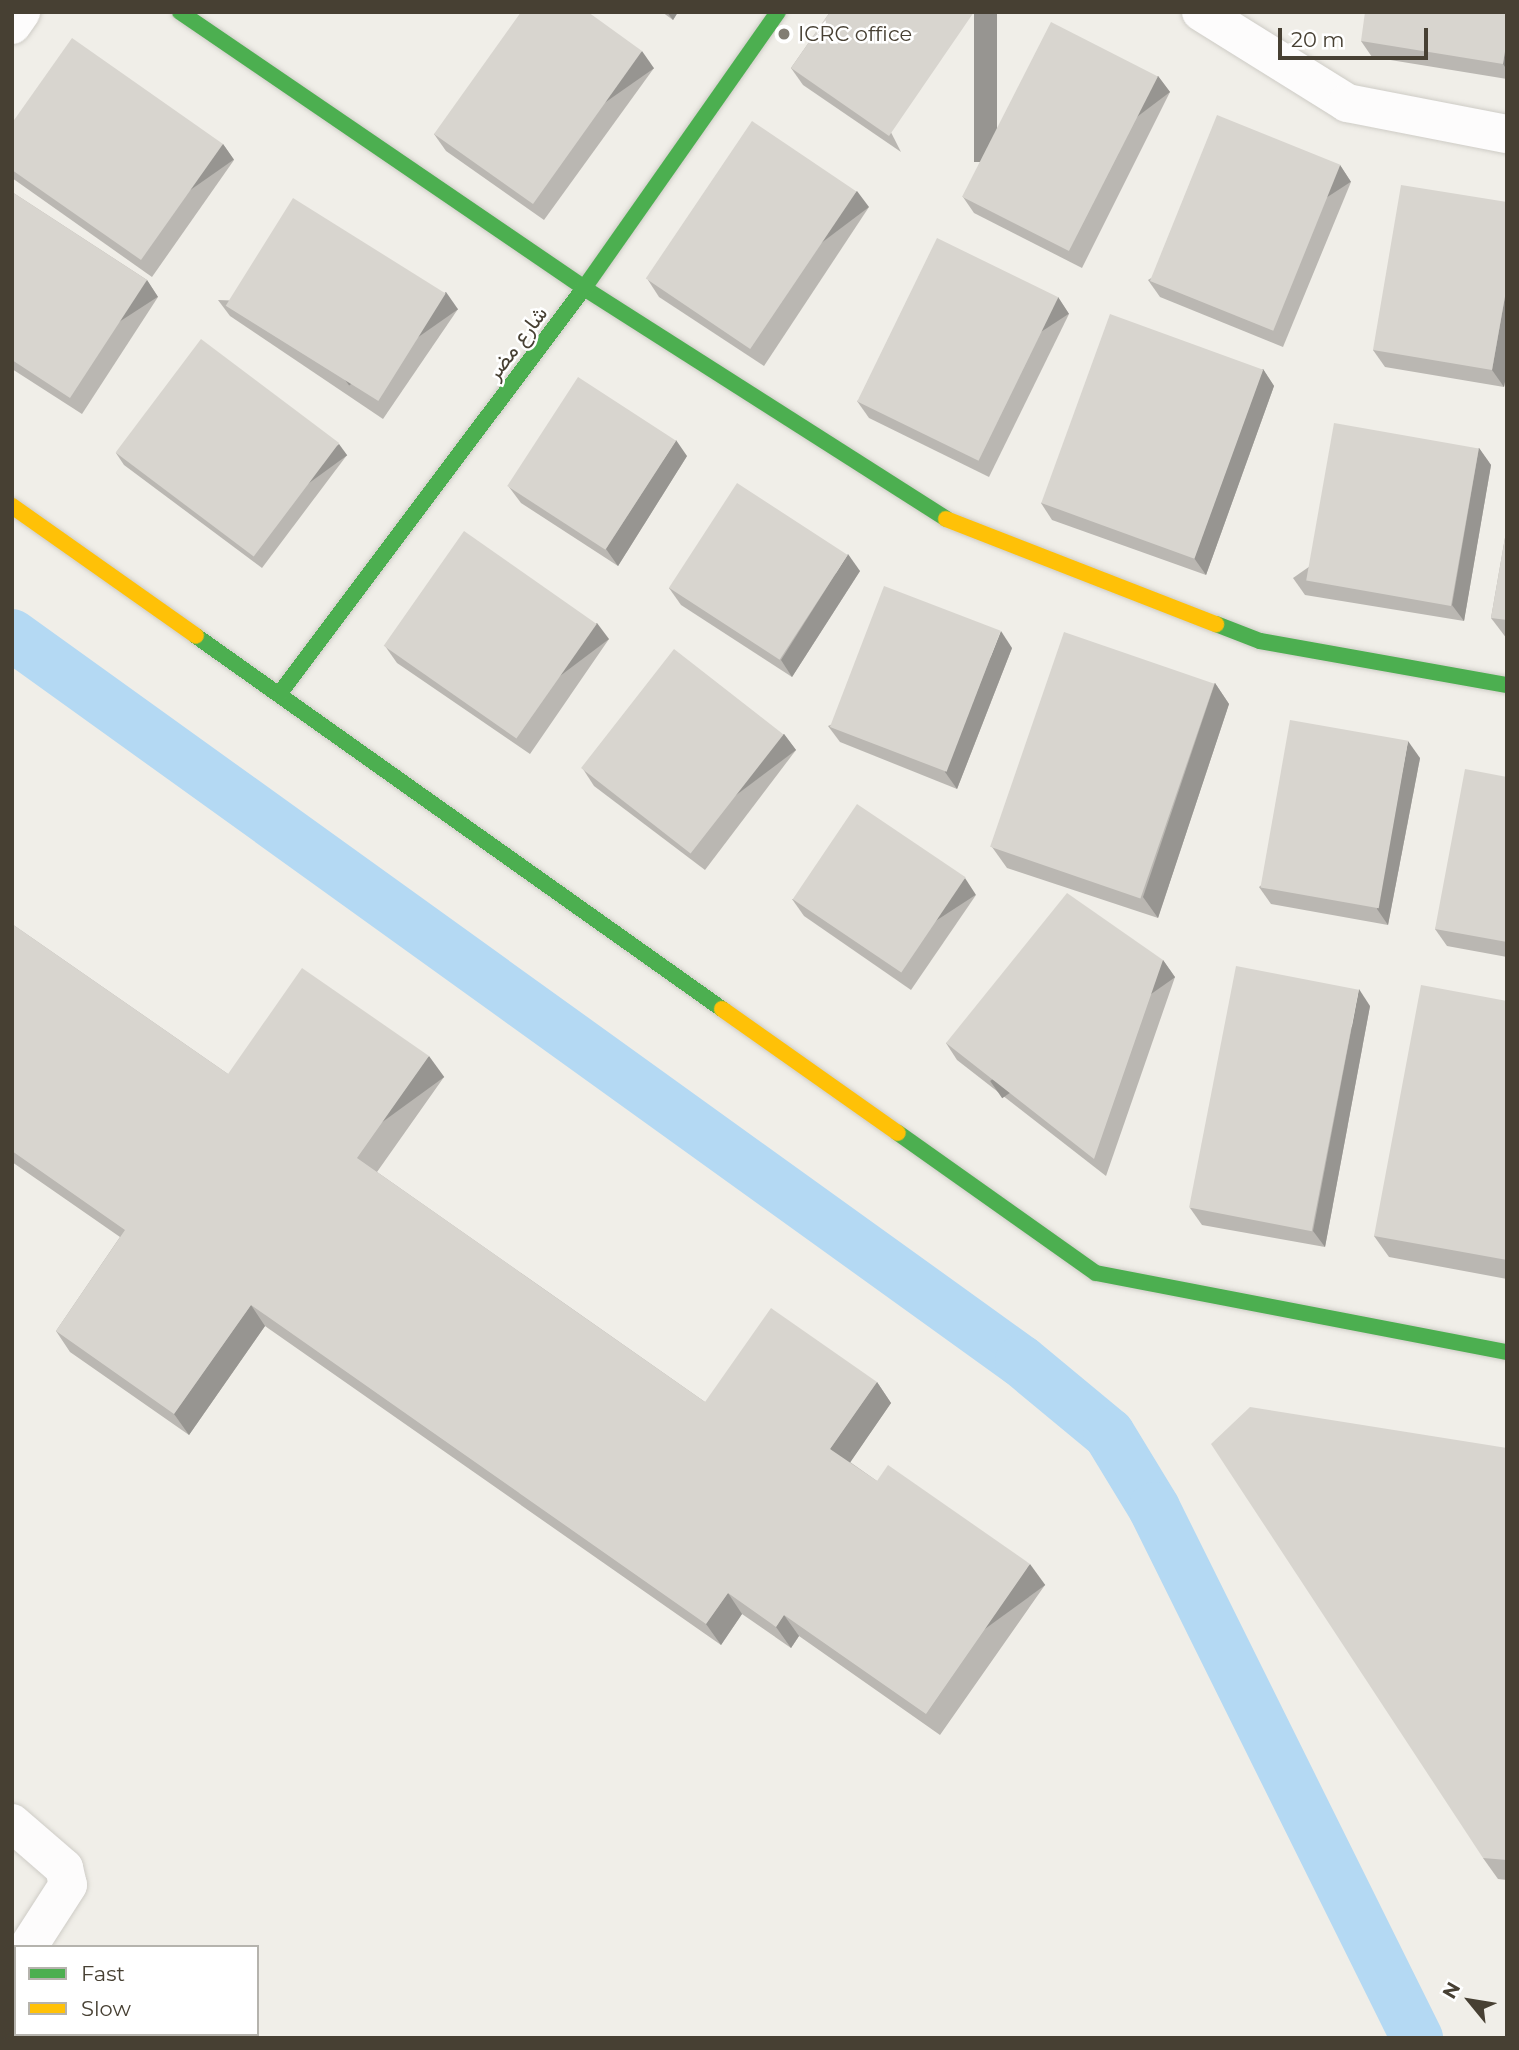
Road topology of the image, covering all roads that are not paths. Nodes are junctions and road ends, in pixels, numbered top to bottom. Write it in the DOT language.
graph roads {
  1 [pos="22,12"];
  2 [pos="180,12"];
  3 [pos="778,12"];
  4 [pos="1201,12"];
  5 [pos="12,25"];
  6 [pos="1507,134"];
  7 [pos="584,288"];
  8 [pos="12,506"];
  9 [pos="1507,685"];
  10 [pos="280,693"];
  11 [pos="1507,1352"];
  12 [pos="12,1823"];
  13 [pos="29,1945"];
  1 -- 5 [label="street"];
  2 -- 7 [label="street"];
  3 -- 7 [label="street, شارع مضر"];
  4 -- 6 [label="street"];
  7 -- 9 [label="street"];
  7 -- 10 [label="street, شارع مضر"];
  8 -- 10 [label="street"];
  10 -- 11 [label="street"];
  12 -- 13 [label="street"];
}
